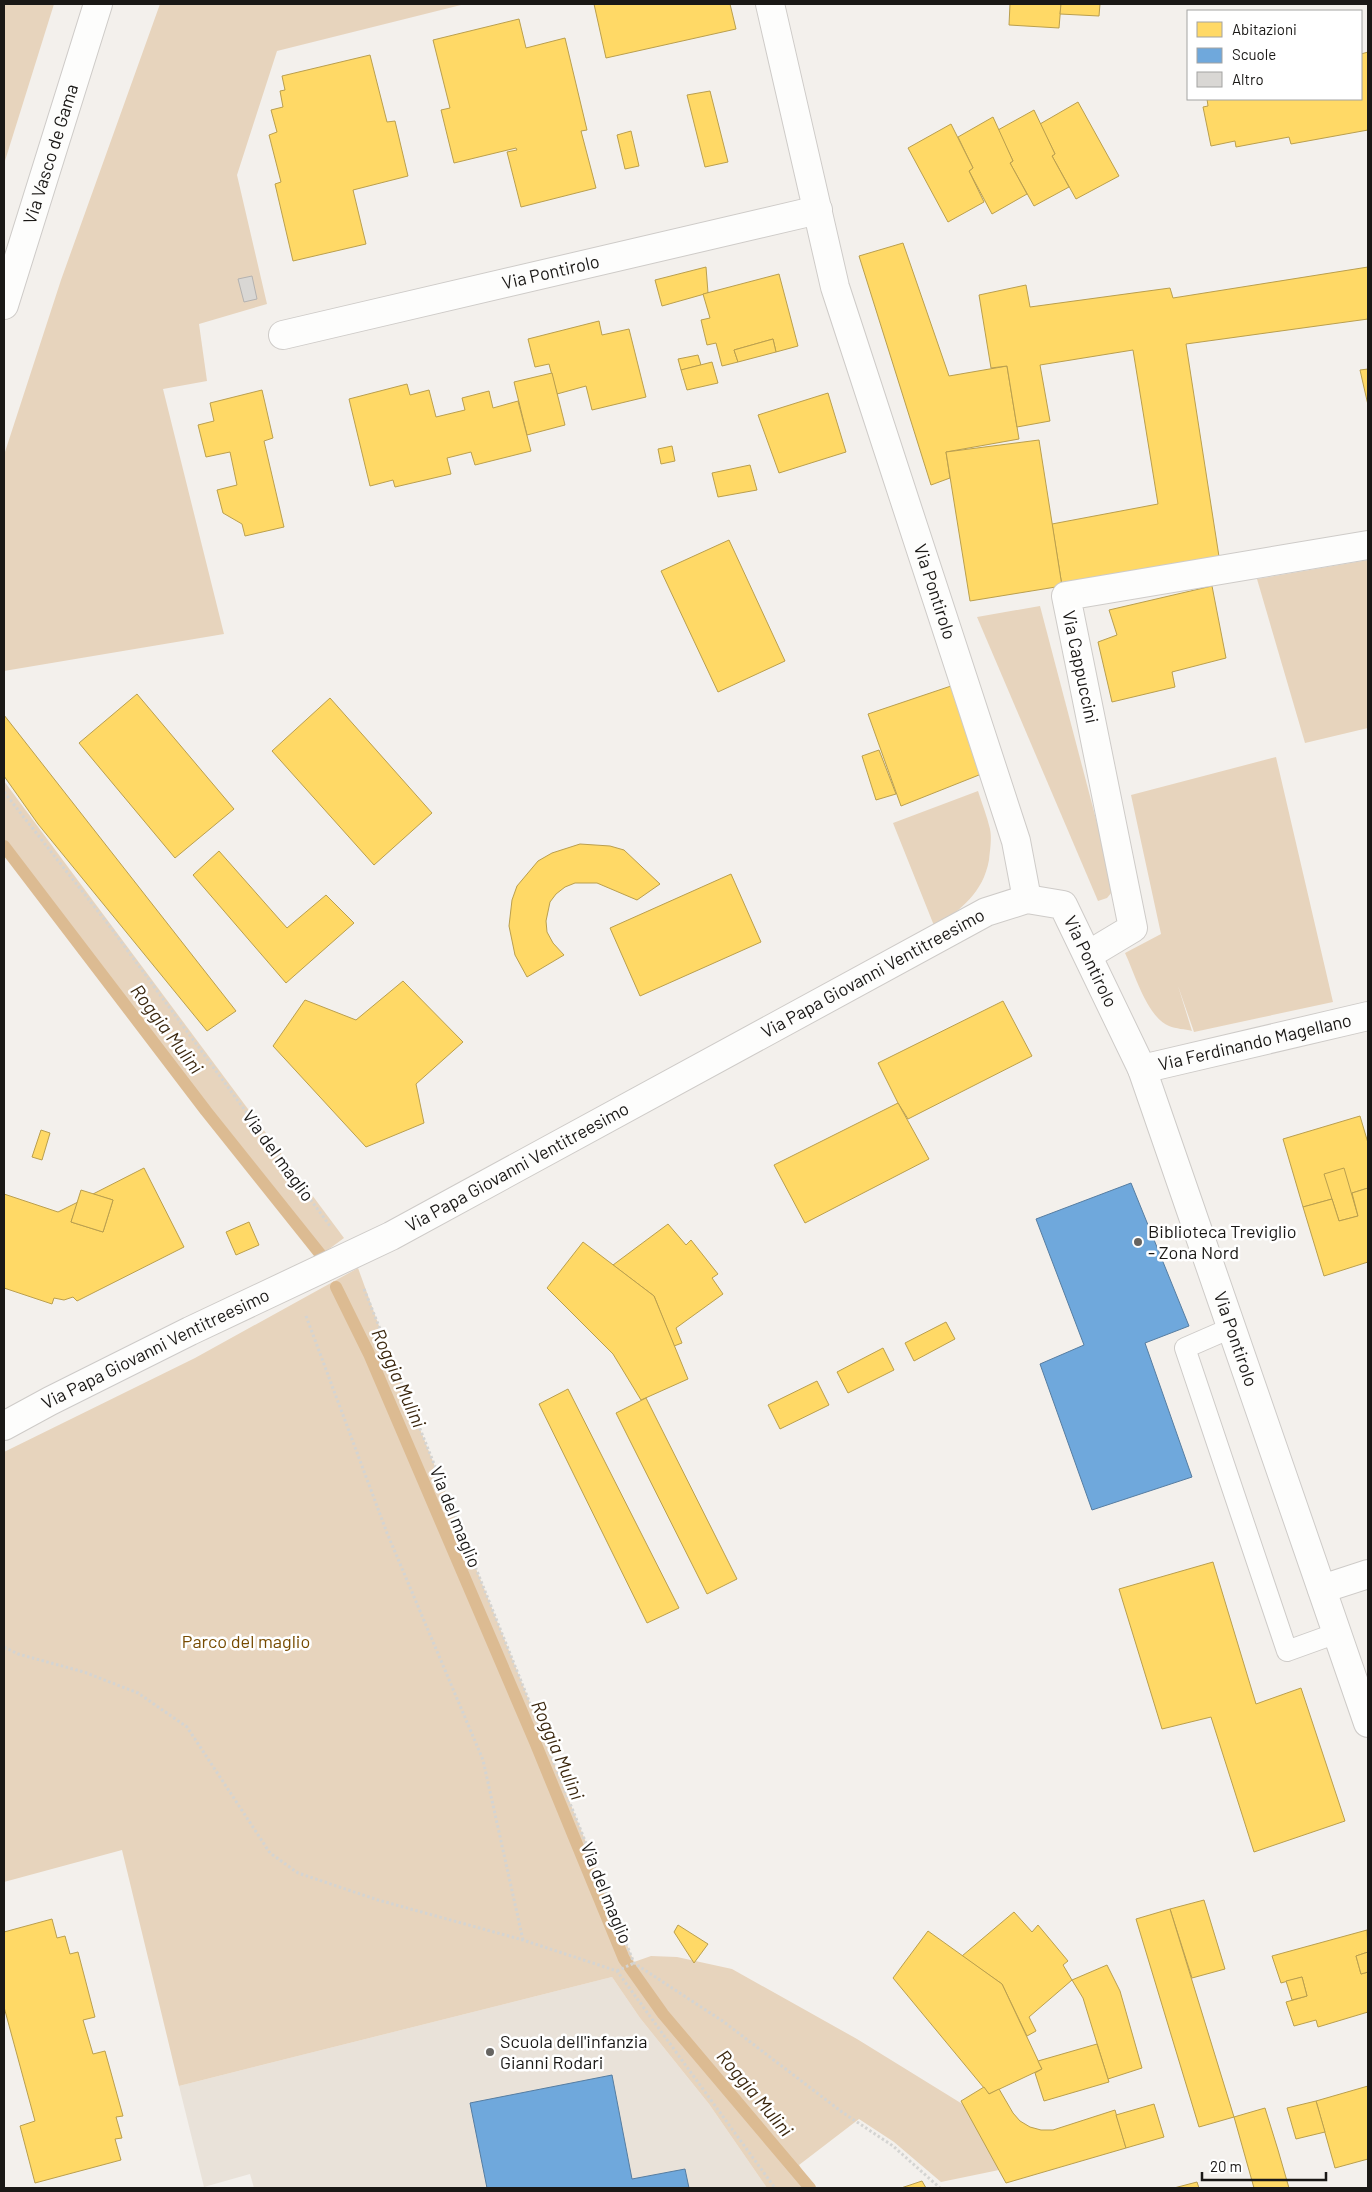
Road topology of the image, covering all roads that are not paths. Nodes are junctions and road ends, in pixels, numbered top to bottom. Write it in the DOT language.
graph roads {
  1 [pos="98,4"];
  2 [pos="770,4"];
  3 [pos="818,210"];
  4 [pos="4,305"];
  5 [pos="284,335"];
  6 [pos="1368,544"];
  7 [pos="1027,899"];
  8 [pos="1088,955"];
  9 [pos="1368,1016"];
  10 [pos="1142,1068"];
  11 [pos="1231,1328"];
  12 [pos="4,1426"];
  13 [pos="1368,1574"];
  14 [pos="1322,1589"];
  15 [pos="1337,1633"];
  16 [pos="1368,1723"];
  1 -- 4 [label="street, Via Vasco de Gama"];
  2 -- 3 [label="street, Via Pontirolo"];
  3 -- 5 [label="street, Via Pontirolo"];
  3 -- 7 [label="street, Via Pontirolo"];
  6 -- 8 [label="street, Via Cappuccini"];
  7 -- 8 [label="street, Via Pontirolo"];
  7 -- 12 [label="street, Via Papa Giovanni Ventitreesimo"];
  8 -- 10 [label="street, Via Pontirolo"];
  9 -- 10 [label="street, Via Ferdinando Magellano"];
  10 -- 11 [label="street, Via Pontirolo"];
  11 -- 14 [label="street, Via Pontirolo"];
  11 -- 15 [label="lane"];
  13 -- 14 [label="street"];
  14 -- 15 [label="street, Via Pontirolo"];
  15 -- 16 [label="street, Via Pontirolo"];
}
